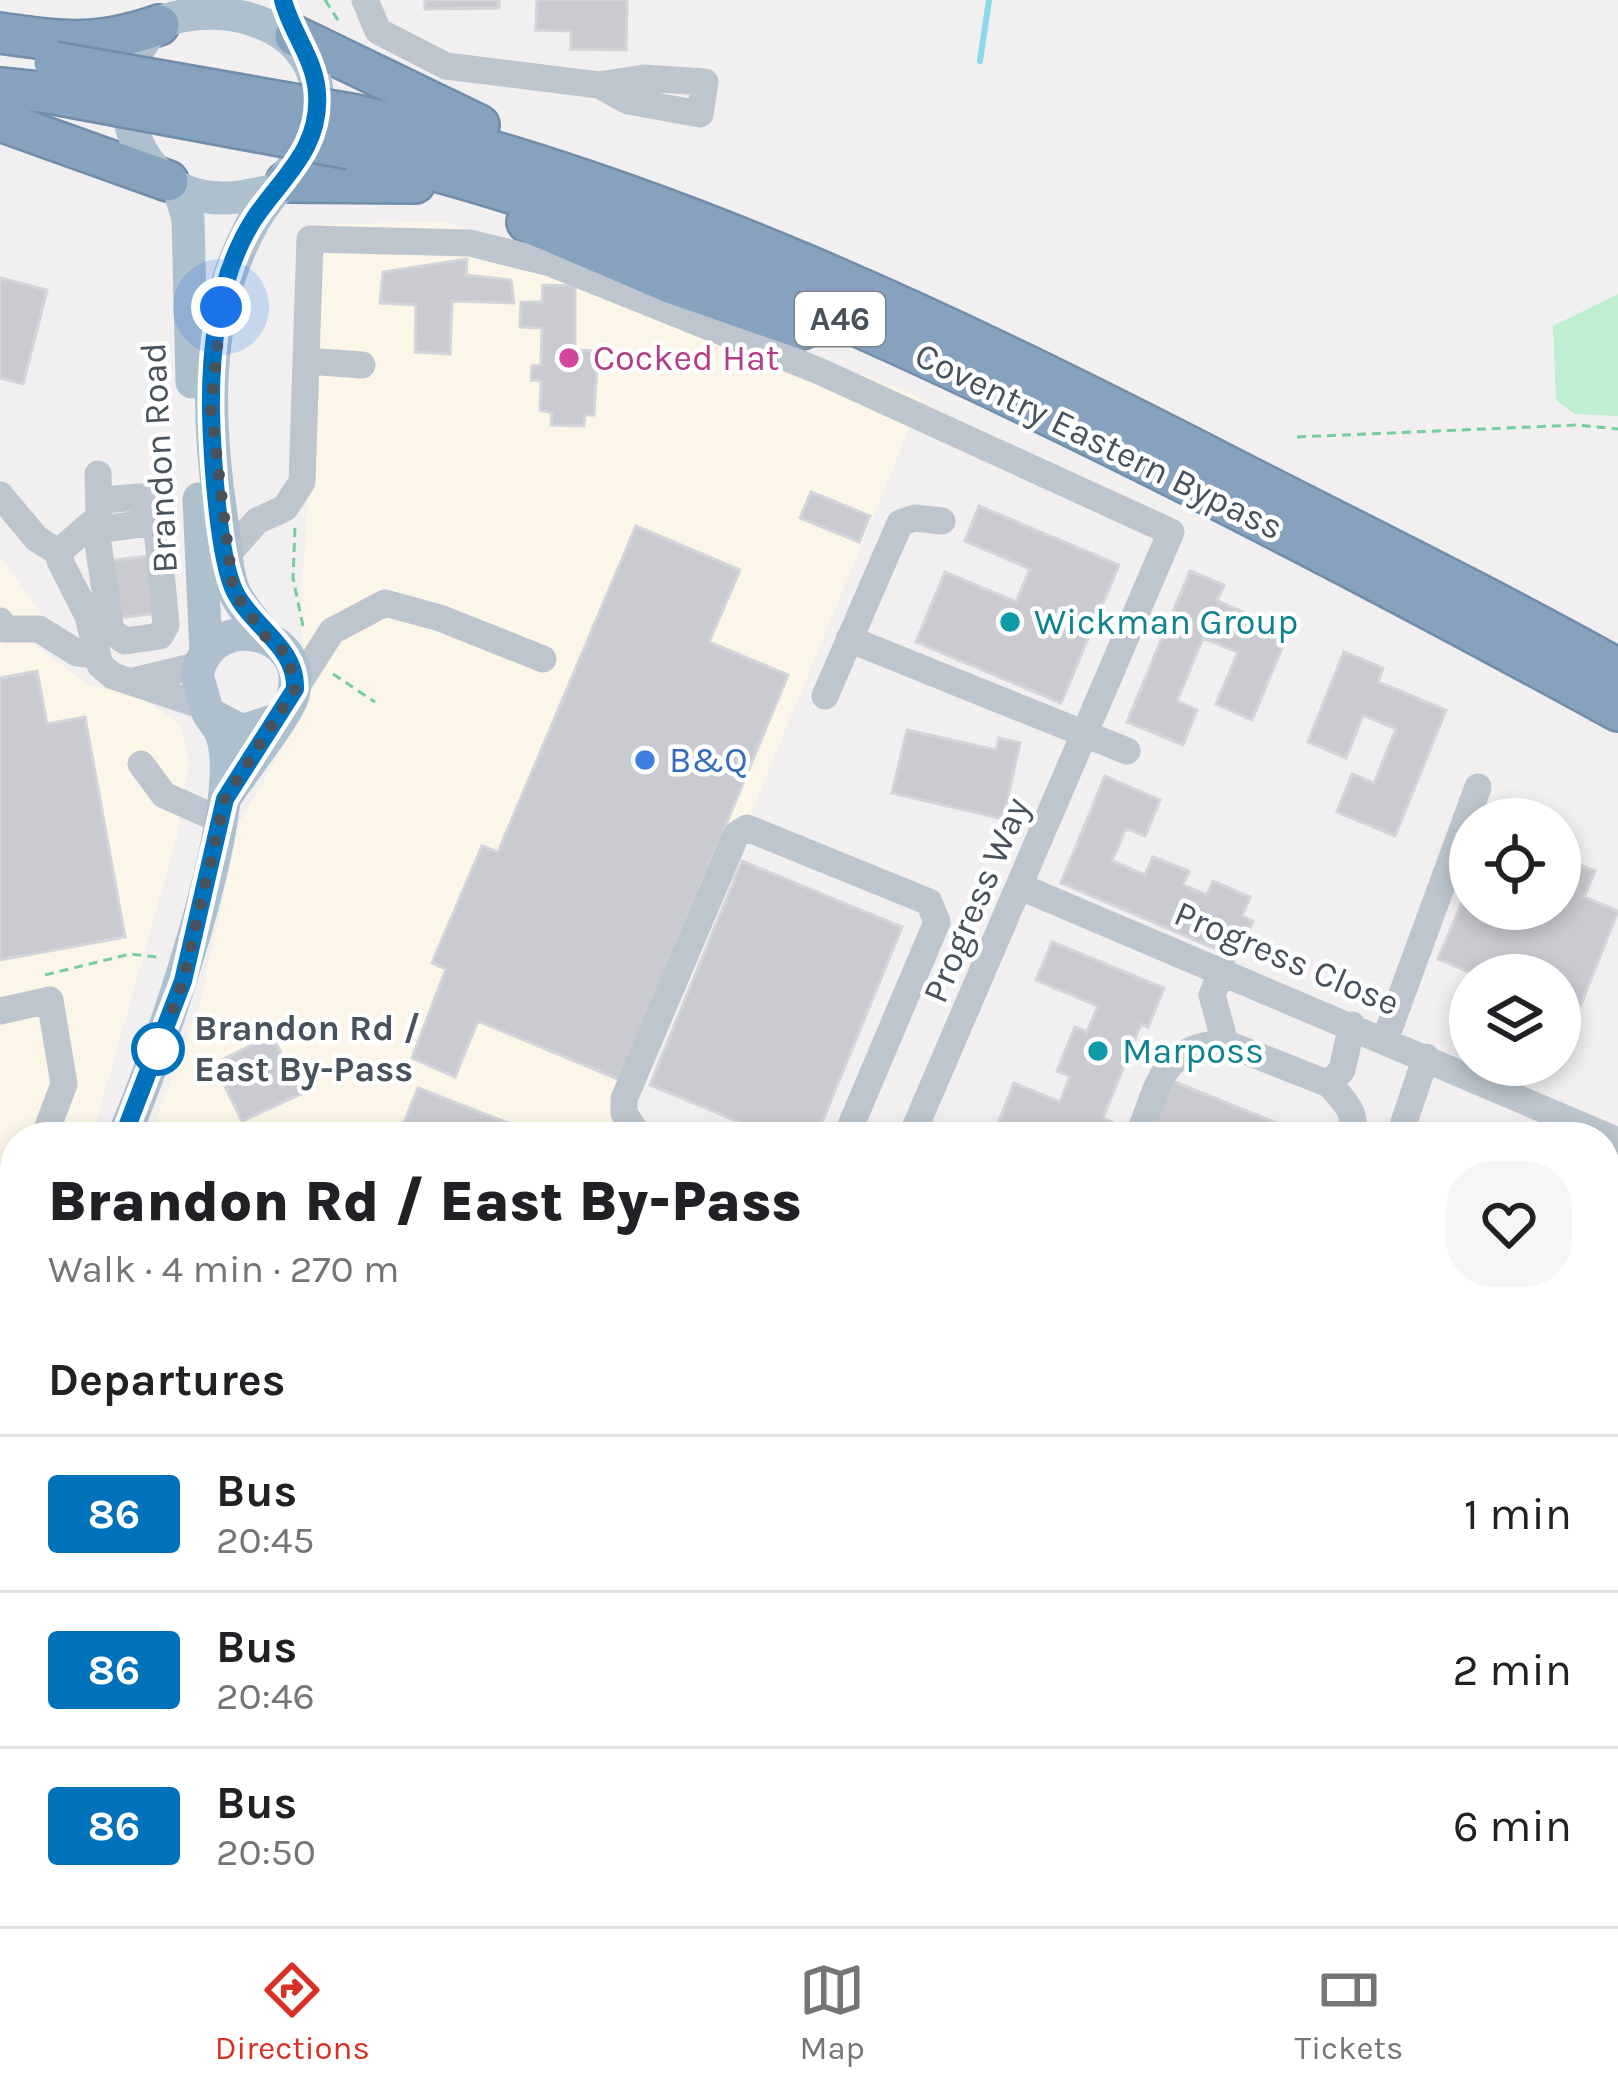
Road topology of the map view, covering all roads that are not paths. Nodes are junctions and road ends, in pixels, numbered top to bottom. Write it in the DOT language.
graph roads {
  1 [pos="365,0"];
  2 [pos="167,15"];
  3 [pos="290,23"];
  4 [pos="0,33"];
  5 [pos="0,55"];
  6 [pos="52,78"];
  7 [pos="599,85"];
  8 [pos="0,88"];
  9 [pos="0,121"];
  10 [pos="353,132"];
  11 [pos="173,185"];
  12 [pos="283,186"];
  13 [pos="306,361"];
  14 [pos="362,364"];
  15 [pos="1264,484"];
  16 [pos="217,489"];
  17 [pos="0,495"];
  18 [pos="97,507"];
  19 [pos="271,514"];
  20 [pos="942,521"];
  21 [pos="1309,543"];
  22 [pos="62,554"];
  23 [pos="227,555"];
  24 [pos="2,627"];
  25 [pos="332,632"];
  26 [pos="269,638"];
  27 [pos="850,639"];
  28 [pos="96,655"];
  29 [pos="202,659"];
  30 [pos="543,659"];
  31 [pos="1618,669"];
  32 [pos="133,681"];
  33 [pos="825,696"];
  34 [pos="287,704"];
  35 [pos="205,709"];
  36 [pos="1618,711"];
  37 [pos="1085,734"];
  38 [pos="1127,751"];
  39 [pos="140,764"];
  40 [pos="1478,787"];
  41 [pos="222,810"];
  42 [pos="1021,887"];
  43 [pos="1223,968"];
  44 [pos="0,1011"];
  45 [pos="1352,1025"];
  46 [pos="1385,1040"];
  47 [pos="1225,1042"];
  48 [pos="1426,1057"];
  49 [pos="1330,1084"];
  50 [pos="50,1122"];
  51 [pos="129,1122"];
  52 [pos="630,1122"];
  53 [pos="852,1122"];
  54 [pos="918,1122"];
  55 [pos="1144,1122"];
  56 [pos="1353,1122"];
  57 [pos="1404,1122"];
  58 [pos="1575,1122"];
  1 -- 7 [label="street"];
  2 -- 3 [label="main road"];
  2 -- 4 [label="highway"];
  2 -- 11 [label="main road"];
  3 -- 12 [label="main road"];
  3 -- 15 [label="highway"];
  5 -- 6 [label="highway, Coventry Eastern Bypass / A46"];
  6 -- 8 [label="highway, Coventry Eastern Bypass / A46"];
  6 -- 10 [label="highway, Coventry Eastern Bypass / A46, bridge"];
  9 -- 11 [label="highway"];
  10 -- 15 [label="highway, Coventry Eastern Bypass / A46"];
  10 -- 21 [label="highway, Coventry Eastern Bypass / A46"];
  11 -- 12 [label="main road"];
  11 -- 29 [label="main road, Brandon Road"];
  12 -- 16 [label="main road, Brandon Road"];
  12 -- 21 [label="highway"];
  13 -- 14 [label="street"];
  13 -- 19 [label="street"];
  13 -- 37 [label="street, Progress Way"];
  15 -- 31 [label="highway, Coventry Eastern Bypass / A46"];
  16 -- 19 [label="street"];
  16 -- 23 [label="main road, Brandon Road"];
  17 -- 22 [label="street"];
  18 -- 18 [label="street"];
  18 -- 22 [label="street"];
  19 -- 23 [label="street"];
  20 -- 27 [label="street"];
  21 -- 36 [label="highway, Coventry Eastern Bypass / A46"];
  22 -- 28 [label="street"];
  23 -- 26 [label="main road, Brandon Road"];
  24 -- 28 [label="street"];
  25 -- 26 [label="street"];
  25 -- 30 [label="street"];
  25 -- 34 [label="street"];
  26 -- 29 [label="main road"];
  26 -- 34 [label="main road"];
  27 -- 33 [label="street"];
  27 -- 37 [label="street"];
  28 -- 32 [label="street"];
  29 -- 32 [label="street"];
  29 -- 35 [label="main road"];
  32 -- 35 [label="street"];
  34 -- 35 [label="main road"];
  34 -- 41 [label="main road"];
  35 -- 41 [label="main road"];
  37 -- 38 [label="street"];
  37 -- 42 [label="street, Progress Way"];
  39 -- 41 [label="street"];
  40 -- 46 [label="street"];
  41 -- 51 [label="main road"];
  42 -- 43 [label="street, Progress Close"];
  42 -- 54 [label="street, Progress Way"];
  43 -- 45 [label="street, Progress Close"];
  43 -- 47 [label="street"];
  44 -- 50 [label="street"];
  45 -- 46 [label="street, Progress Close"];
  45 -- 49 [label="street"];
  46 -- 48 [label="street, Progress Close"];
  47 -- 49 [label="street"];
  47 -- 55 [label="street"];
  48 -- 57 [label="street"];
  48 -- 58 [label="street, Progress Close"];
  49 -- 56 [label="street"];
  52 -- 53 [label="street"];
}
